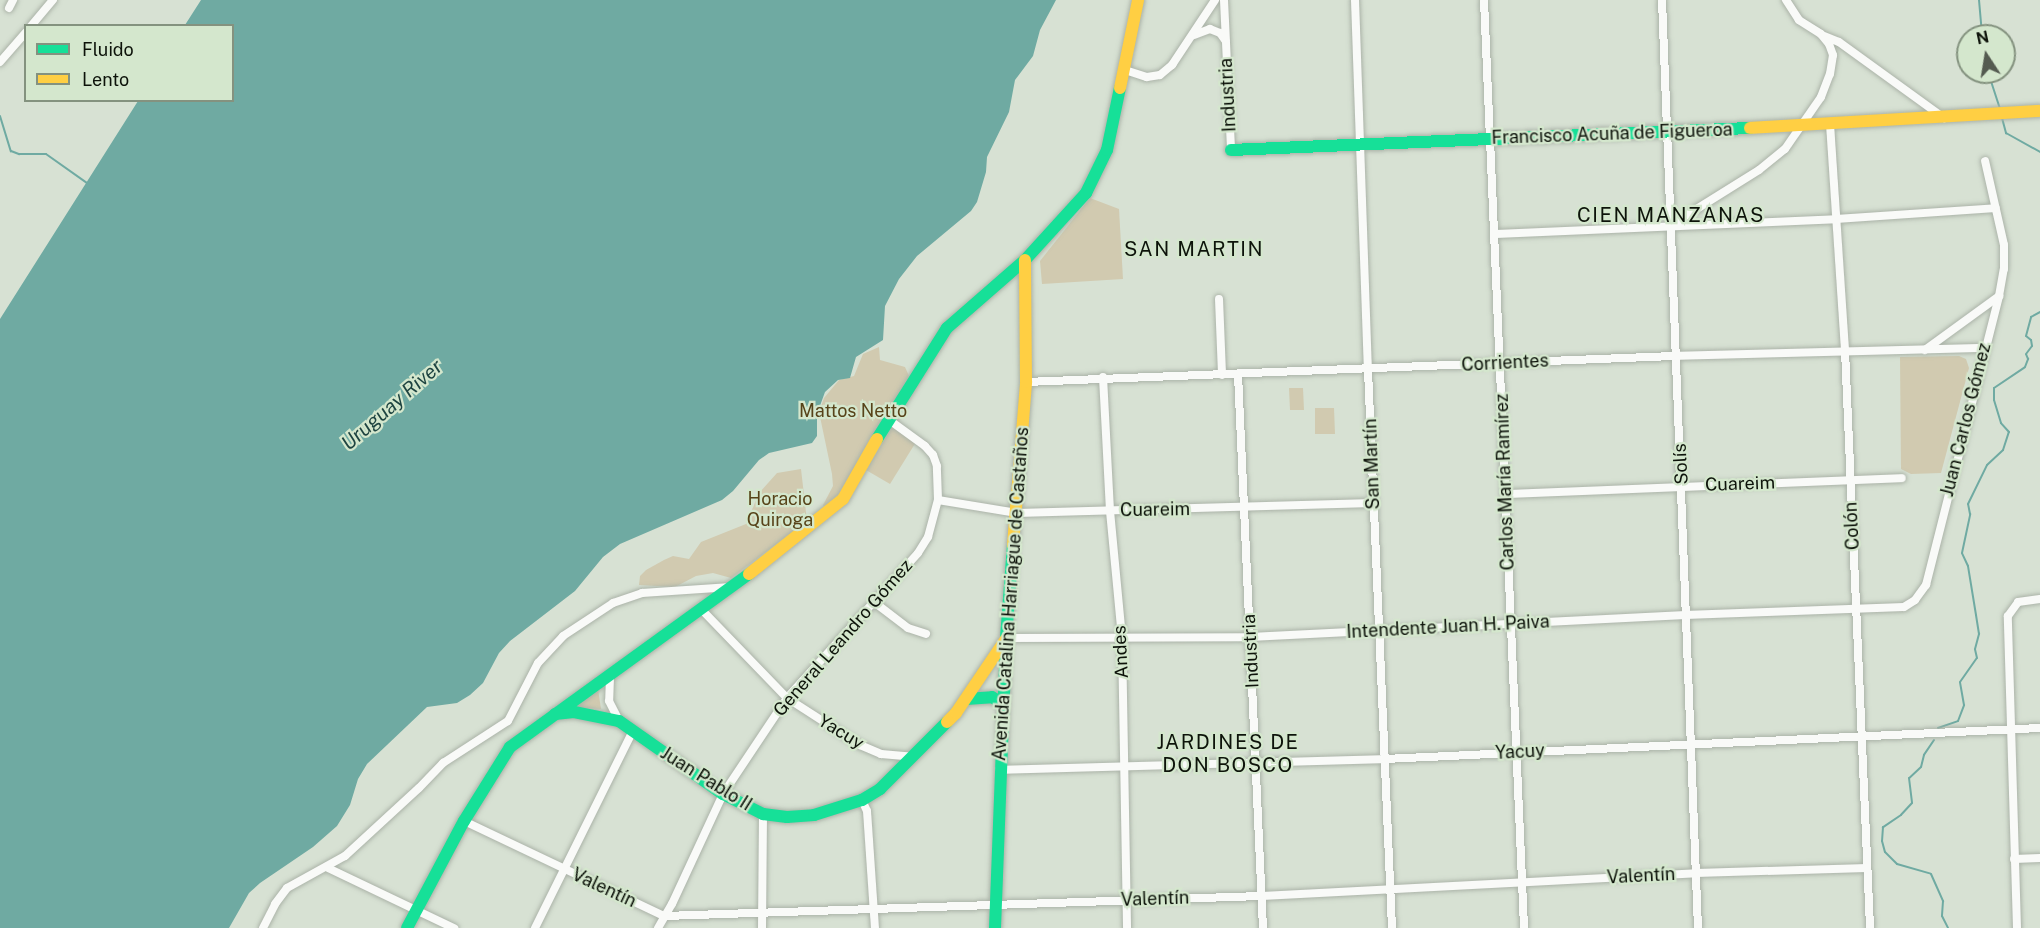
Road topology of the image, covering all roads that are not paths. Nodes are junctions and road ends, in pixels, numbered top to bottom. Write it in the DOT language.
graph roads {
  1 [pos="53,0"];
  2 [pos="1138,0"];
  3 [pos="1215,0"];
  4 [pos="1224,0"];
  5 [pos="1355,0"];
  6 [pos="1484,0"];
  7 [pos="1662,0"];
  8 [pos="1786,0"];
  9 [pos="33,24"];
  10 [pos="24,34"];
  11 [pos="1821,34"];
  12 [pos="1191,36"];
  13 [pos="1226,40"];
  14 [pos="0,62"];
  15 [pos="1125,70"];
  16 [pos="2040,111"];
  17 [pos="1945,118"];
  18 [pos="1830,124"];
  19 [pos="1804,125"];
  20 [pos="1668,133"];
  21 [pos="1490,138"];
  22 [pos="1361,145"];
  23 [pos="1231,150"];
  24 [pos="1985,161"];
  25 [pos="1996,208"];
  26 [pos="1836,219"];
  27 [pos="1671,225"];
  28 [pos="1496,234"];
  29 [pos="1025,260"];
  30 [pos="1999,296"];
  31 [pos="1219,299"];
  32 [pos="1984,348"];
  33 [pos="1845,350"];
  34 [pos="1925,351"];
  35 [pos="1674,356"];
  36 [pos="1502,363"];
  37 [pos="1368,370"];
  38 [pos="1238,374"];
  39 [pos="1222,375"];
  40 [pos="1103,377"];
  41 [pos="1026,382"];
  42 [pos="888,419"];
  43 [pos="1902,478"];
  44 [pos="1850,480"];
  45 [pos="1682,486"];
  46 [pos="1506,494"];
  47 [pos="938,500"];
  48 [pos="1373,503"];
  49 [pos="1244,508"];
  50 [pos="1110,511"];
  51 [pos="1017,513"];
  52 [pos="732,587"];
  53 [pos="2040,599"];
  54 [pos="874,602"];
  55 [pos="1889,609"];
  56 [pos="702,610"];
  57 [pos="1856,610"];
  58 [pos="1685,615"];
  59 [pos="1510,623"];
  60 [pos="1379,631"];
  61 [pos="926,634"];
  62 [pos="1250,637"];
  63 [pos="1006,638"];
  64 [pos="1122,639"];
  65 [pos="610,677"];
  66 [pos="787,698"];
  67 [pos="966,699"];
  68 [pos="1004,704"];
  69 [pos="554,714"];
  70 [pos="619,721"];
  71 [pos="2040,728"];
  72 [pos="2010,730"];
  73 [pos="633,731"];
  74 [pos="1861,737"];
  75 [pos="1692,744"];
  76 [pos="1518,752"];
  77 [pos="913,757"];
  78 [pos="1385,759"];
  79 [pos="1256,764"];
  80 [pos="1125,768"];
  81 [pos="999,770"];
  82 [pos="723,794"];
  83 [pos="862,800"];
  84 [pos="764,814"];
  85 [pos="464,821"];
  86 [pos="2040,858"];
  87 [pos="2014,859"];
  88 [pos="328,868"];
  89 [pos="1867,868"];
  90 [pos="566,870"];
  91 [pos="1696,873"];
  92 [pos="1521,882"];
  93 [pos="1390,890"];
  94 [pos="1262,896"];
  95 [pos="1126,900"];
  96 [pos="996,905"];
  97 [pos="416,909"];
  98 [pos="874,911"];
  99 [pos="762,915"];
  100 [pos="664,916"];
  101 [pos="263,928"];
  102 [pos="407,928"];
  103 [pos="454,928"];
  104 [pos="535,928"];
  105 [pos="658,928"];
  106 [pos="762,928"];
  107 [pos="875,928"];
  108 [pos="995,928"];
  109 [pos="1127,928"];
  110 [pos="1263,928"];
  111 [pos="1392,928"];
  112 [pos="1524,928"];
  113 [pos="1698,928"];
  114 [pos="1870,928"];
  115 [pos="2017,928"];
  1 -- 9 [label="street"];
  2 -- 15 [label="street"];
  3 -- 12 [label="street"];
  4 -- 13 [label="street, Industria"];
  5 -- 22 [label="street, San Martín"];
  6 -- 21 [label="street, Carlos María Ramírez"];
  7 -- 20 [label="street, Solís"];
  8 -- 11 [label="street"];
  10 -- 14 [label="street"];
  11 -- 17 [label="street"];
  11 -- 19 [label="street"];
  12 -- 13 [label="street, Industria"];
  12 -- 15 [label="street"];
  13 -- 23 [label="street, Industria"];
  15 -- 29 [label="street"];
  16 -- 17 [label="street, Francisco Acuña de Figueroa"];
  17 -- 18 [label="street, Francisco Acuña de Figueroa"];
  18 -- 19 [label="street, Francisco Acuña de Figueroa"];
  18 -- 26 [label="street, Colón"];
  19 -- 20 [label="street, Francisco Acuña de Figueroa"];
  19 -- 27 [label="street"];
  20 -- 21 [label="street, Francisco Acuña de Figueroa"];
  20 -- 27 [label="street, Solís"];
  21 -- 22 [label="street, Francisco Acuña de Figueroa"];
  21 -- 28 [label="street, Carlos María Ramírez"];
  22 -- 23 [label="street, Francisco Acuña de Figueroa"];
  22 -- 37 [label="street, San Martín"];
  24 -- 25 [label="street, Juan Carlos Gómez"];
  25 -- 26 [label="street"];
  25 -- 30 [label="street, Juan Carlos Gómez"];
  26 -- 27 [label="street"];
  26 -- 33 [label="street, Colón"];
  27 -- 28 [label="street"];
  27 -- 35 [label="street, Solís"];
  28 -- 36 [label="street, Carlos María Ramírez"];
  29 -- 41 [label="street, Avenida Catalina Harriague de Castaños"];
  29 -- 42 [label="street"];
  30 -- 32 [label="street, Juan Carlos Gómez"];
  30 -- 34 [label="street"];
  31 -- 39 [label="street"];
  32 -- 34 [label="street, Corrientes"];
  32 -- 55 [label="street, Juan Carlos Gómez"];
  33 -- 34 [label="street, Corrientes"];
  33 -- 35 [label="street, Corrientes"];
  33 -- 44 [label="street, Colón"];
  35 -- 36 [label="street, Corrientes"];
  35 -- 45 [label="street, Solís"];
  36 -- 37 [label="street, Corrientes"];
  36 -- 46 [label="street, Carlos María Ramírez"];
  37 -- 38 [label="street, Corrientes"];
  37 -- 48 [label="street, San Martín"];
  38 -- 39 [label="street, Corrientes"];
  38 -- 49 [label="street, Industria"];
  39 -- 40 [label="street, Corrientes"];
  40 -- 41 [label="street, Corrientes"];
  40 -- 50 [label="street, Andes"];
  41 -- 51 [label="street, Avenida Catalina Harriague de Castaños"];
  42 -- 47 [label="street, General Leandro Gómez"];
  42 -- 52 [label="street"];
  43 -- 44 [label="street, Cuareim"];
  44 -- 45 [label="street, Cuareim"];
  44 -- 57 [label="street, Colón"];
  45 -- 46 [label="street, Cuareim"];
  45 -- 58 [label="street, Solís"];
  46 -- 59 [label="street, Carlos María Ramírez"];
  47 -- 51 [label="street, Cuareim"];
  47 -- 54 [label="street, General Leandro Gómez"];
  48 -- 49 [label="street, Cuareim"];
  48 -- 60 [label="street, San Martín"];
  49 -- 50 [label="street, Cuareim"];
  49 -- 62 [label="street, Industria"];
  50 -- 51 [label="street, Cuareim"];
  50 -- 64 [label="street, Andes"];
  51 -- 63 [label="street, Avenida Catalina Harriague de Castaños"];
  52 -- 56 [label="street"];
  52 -- 88 [label="street"];
  53 -- 72 [label="street"];
  54 -- 61 [label="street"];
  54 -- 66 [label="street, General Leandro Gómez"];
  55 -- 57 [label="street, Intendente Juan H. Paiva"];
  56 -- 65 [label="street"];
  56 -- 66 [label="street, Yacuy"];
  57 -- 58 [label="street, Intendente Juan H. Paiva"];
  57 -- 74 [label="street, Colón"];
  58 -- 59 [label="street, Intendente Juan H. Paiva"];
  58 -- 75 [label="street, Solís"];
  59 -- 60 [label="street, Intendente Juan H. Paiva"];
  59 -- 76 [label="street, Carlos María Ramírez"];
  60 -- 62 [label="street, Intendente Juan H. Paiva"];
  60 -- 78 [label="street, San Martín"];
  62 -- 64 [label="street, Intendente Juan H. Paiva"];
  62 -- 79 [label="street, Industria"];
  63 -- 64 [label="street, Intendente Juan H. Paiva"];
  63 -- 67 [label="street, Juan Pablo II"];
  63 -- 68 [label="street, Avenida Catalina Harriague de Castaños"];
  64 -- 80 [label="street, Andes"];
  65 -- 69 [label="street"];
  65 -- 70 [label="street"];
  66 -- 77 [label="street, Yacuy"];
  66 -- 82 [label="street, General Leandro Gómez"];
  67 -- 68 [label="street"];
  67 -- 77 [label="street, Juan Pablo II"];
  68 -- 81 [label="street, Avenida Catalina Harriague de Castaños"];
  69 -- 70 [label="street, Juan Pablo II"];
  69 -- 85 [label="street"];
  70 -- 73 [label="street, Juan Pablo II"];
  71 -- 72 [label="street, Yacuy"];
  72 -- 74 [label="street, Yacuy"];
  72 -- 87 [label="street"];
  73 -- 82 [label="street, Juan Pablo II"];
  73 -- 90 [label="street"];
  74 -- 75 [label="street, Yacuy"];
  74 -- 89 [label="street, Colón"];
  75 -- 76 [label="street, Yacuy"];
  75 -- 91 [label="street, Solís"];
  76 -- 78 [label="street, Yacuy"];
  76 -- 92 [label="street, Carlos María Ramírez"];
  77 -- 83 [label="street, Juan Pablo II"];
  78 -- 79 [label="street, Yacuy"];
  78 -- 93 [label="street, San Martín"];
  79 -- 80 [label="street, Yacuy"];
  79 -- 94 [label="street, Industria"];
  80 -- 81 [label="street, Yacuy"];
  80 -- 95 [label="street, Andes"];
  81 -- 96 [label="street, Avenida Catalina Harriague de Castaños"];
  82 -- 84 [label="street, Juan Pablo II"];
  82 -- 100 [label="street, General Leandro Gómez"];
  83 -- 84 [label="street, Juan Pablo II"];
  83 -- 98 [label="street"];
  84 -- 99 [label="street"];
  85 -- 90 [label="street, Valentín"];
  85 -- 97 [label="street"];
  86 -- 87 [label="street"];
  87 -- 115 [label="street"];
  88 -- 97 [label="street"];
  88 -- 101 [label="street"];
  89 -- 91 [label="street, Valentín"];
  89 -- 114 [label="street, Colón"];
  90 -- 100 [label="street, Valentín"];
  90 -- 104 [label="street"];
  91 -- 92 [label="street, Valentín"];
  91 -- 113 [label="street, Solís"];
  92 -- 93 [label="street, Valentín"];
  92 -- 112 [label="street, Carlos María Ramírez"];
  93 -- 94 [label="street, Valentín"];
  93 -- 111 [label="street, San Martín"];
  94 -- 95 [label="street, Valentín"];
  94 -- 110 [label="street, Industria"];
  95 -- 96 [label="street, Valentín"];
  95 -- 109 [label="street, Andes"];
  96 -- 98 [label="street, Valentín"];
  96 -- 108 [label="street, Avenida Catalina Harriague de Castaños"];
  97 -- 102 [label="street"];
  97 -- 103 [label="street"];
  98 -- 99 [label="street, Valentín"];
  98 -- 107 [label="street"];
  99 -- 100 [label="street, Valentín"];
  99 -- 106 [label="street"];
  100 -- 105 [label="street, General Leandro Gómez"];
}
